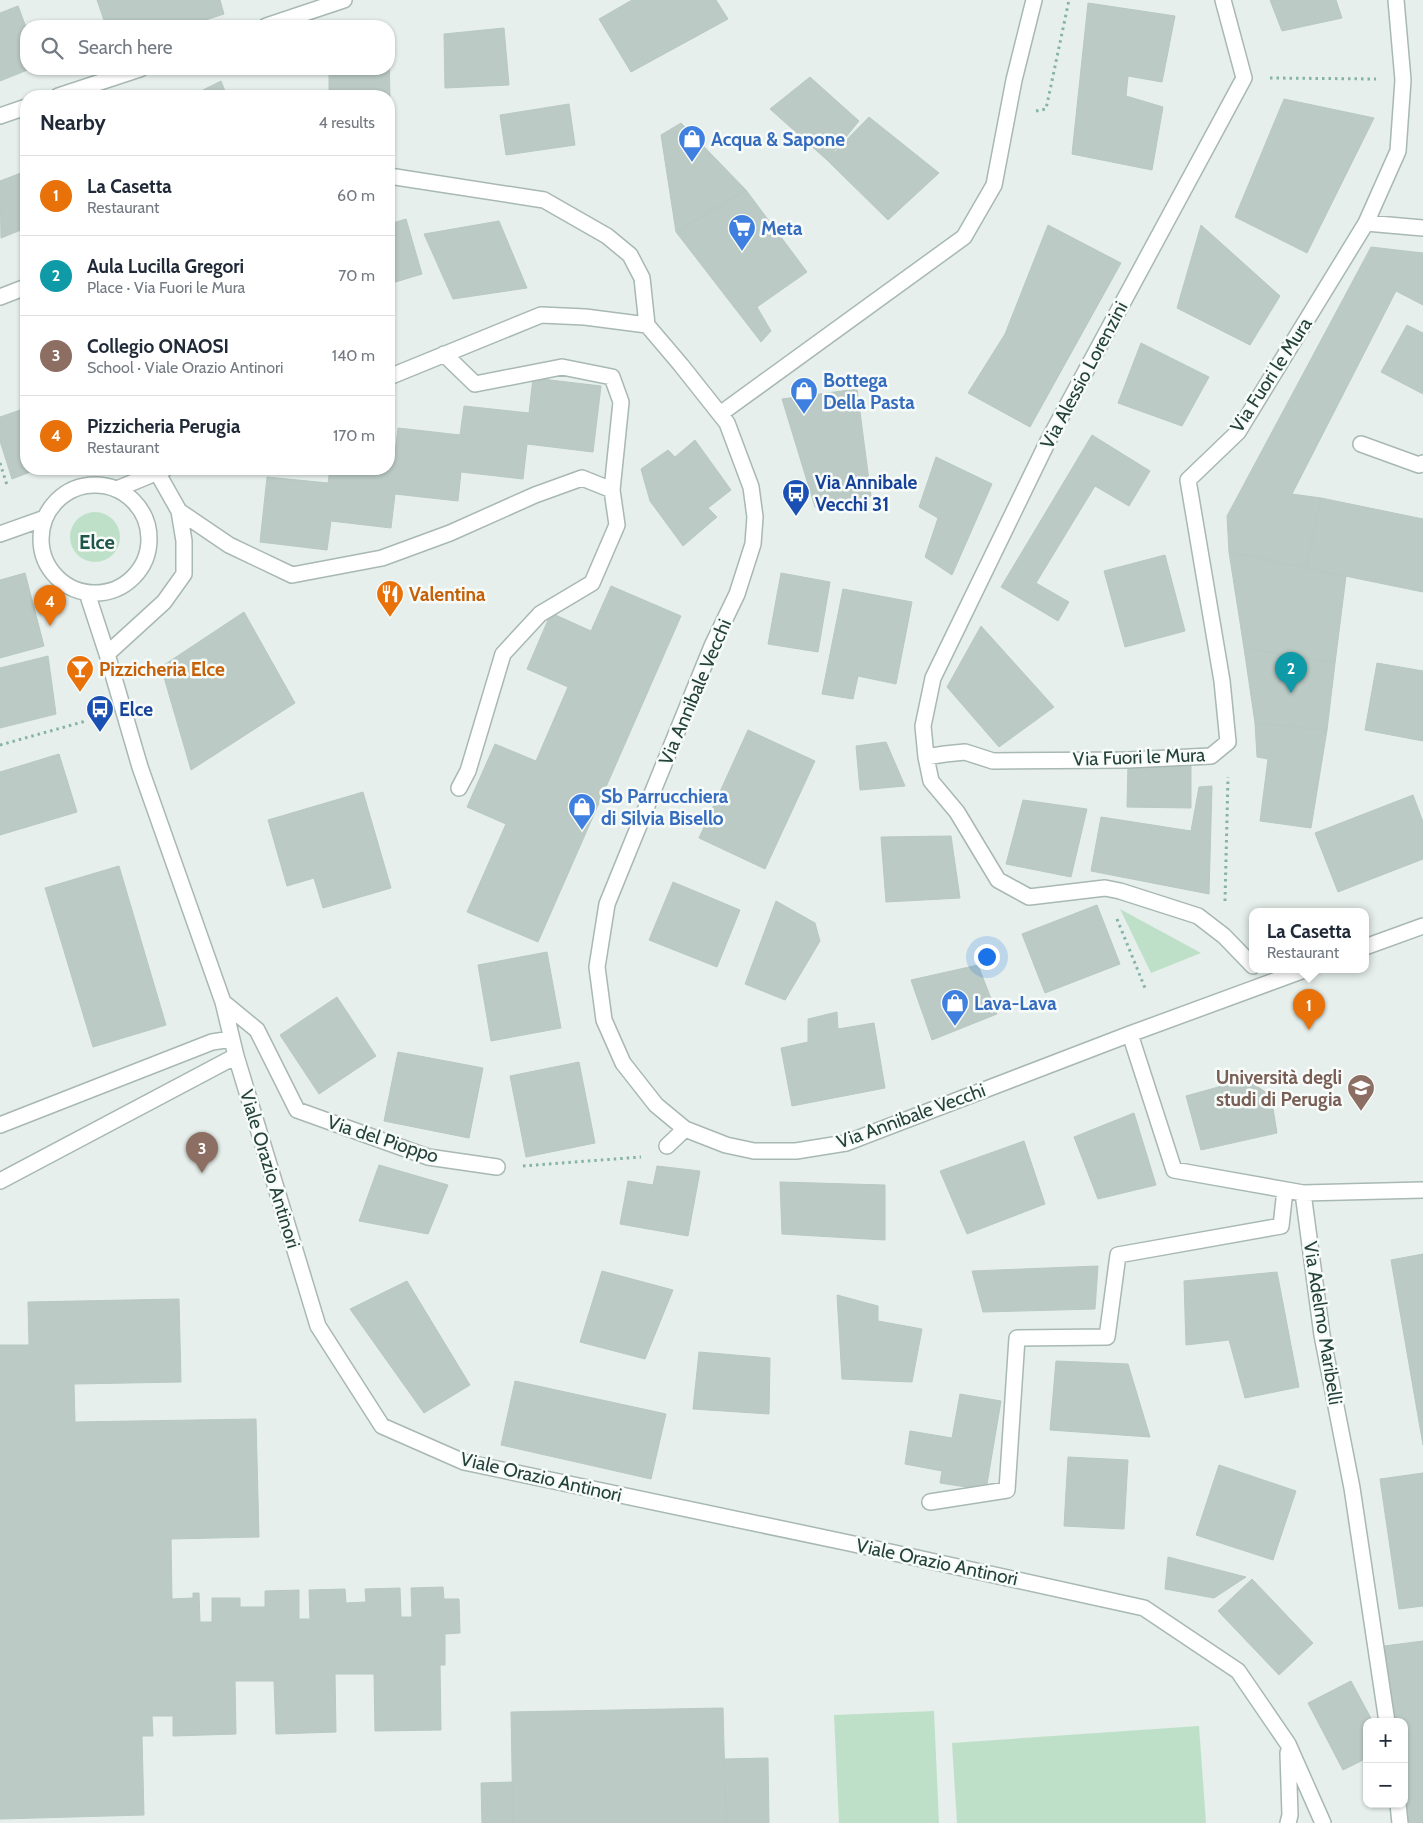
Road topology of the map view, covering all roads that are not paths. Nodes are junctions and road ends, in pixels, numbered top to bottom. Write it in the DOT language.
graph roads {
  1 [pos="344,0"];
  2 [pos="1034,0"];
  3 [pos="1223,0"];
  4 [pos="1396,0"];
  5 [pos="284,20"];
  6 [pos="122,75"];
  7 [pos="76,90"];
  8 [pos="20,109"];
  9 [pos="0,116"];
  10 [pos="395,177"];
  11 [pos="1366,223"];
  12 [pos="1423,228"];
  13 [pos="20,289"];
  14 [pos="0,297"];
  15 [pos="647,325"];
  16 [pos="444,354"];
  17 [pos="395,374"];
  18 [pos="720,414"];
  19 [pos="1361,444"];
  20 [pos="1423,463"];
  21 [pos="149,475"];
  22 [pos="163,475"];
  23 [pos="117,489"];
  24 [pos="612,490"];
  25 [pos="178,511"];
  26 [pos="44,518"];
  27 [pos="0,534"];
  28 [pos="87,593"];
  29 [pos="107,654"];
  30 [pos="926,758"];
  31 [pos="459,788"];
  32 [pos="1423,926"];
  33 [pos="1369,946"];
  34 [pos="1249,962"];
  35 [pos="1260,973"];
  36 [pos="1295,973"];
  37 [pos="1269,983"];
  38 [pos="222,1002"];
  39 [pos="1130,1034"];
  40 [pos="232,1039"];
  41 [pos="236,1056"];
  42 [pos="0,1125"];
  43 [pos="685,1130"];
  44 [pos="667,1146"];
  45 [pos="497,1168"];
  46 [pos="0,1181"];
  47 [pos="1285,1190"];
  48 [pos="1423,1190"];
  49 [pos="1302,1193"];
  50 [pos="930,1502"];
  51 [pos="1386,1718"];
  52 [pos="1288,1744"];
  53 [pos="1398,1808"];
  54 [pos="1288,1823"];
  55 [pos="1323,1823"];
  56 [pos="1400,1823"];
  1 -- 5 [label="street"];
  2 -- 18 [label="street"];
  3 -- 30 [label="street, Via Alessio Lorenzini"];
  4 -- 11 [label="street"];
  6 -- 7 [label="street"];
  8 -- 9 [label="street"];
  10 -- 15 [label="street"];
  11 -- 12 [label="street"];
  11 -- 30 [label="street, Via Fuori le Mura"];
  13 -- 14 [label="street"];
  15 -- 16 [label="street"];
  15 -- 18 [label="street, Via Annibale Vecchi"];
  16 -- 17 [label="street"];
  16 -- 24 [label="street"];
  18 -- 43 [label="street, Via Annibale Vecchi"];
  19 -- 20 [label="street"];
  21 -- 23 [label="street"];
  22 -- 25 [label="street"];
  23 -- 26 [label="street"];
  23 -- 28 [label="street"];
  24 -- 25 [label="street"];
  24 -- 31 [label="street"];
  25 -- 29 [label="street"];
  26 -- 27 [label="street"];
  26 -- 28 [label="street"];
  28 -- 29 [label="street, Viale Orazio Antinori"];
  29 -- 38 [label="street, Viale Orazio Antinori"];
  30 -- 34 [label="street"];
  32 -- 33 [label="street"];
  35 -- 37 [label="street"];
  36 -- 37 [label="street, Via Annibale Vecchi"];
  37 -- 39 [label="street, Via Annibale Vecchi"];
  38 -- 40 [label="street, Viale Orazio Antinori"];
  38 -- 45 [label="street, Via del Pioppo"];
  39 -- 43 [label="street, Via Annibale Vecchi"];
  39 -- 47 [label="street"];
  40 -- 41 [label="street, Viale Orazio Antinori"];
  40 -- 42 [label="street"];
  41 -- 46 [label="street"];
  41 -- 52 [label="street, Viale Orazio Antinori"];
  43 -- 44 [label="street"];
  47 -- 49 [label="street"];
  47 -- 50 [label="street"];
  48 -- 49 [label="street"];
  49 -- 51 [label="street, Via Adelmo Maribelli"];
  52 -- 54 [label="street"];
  52 -- 55 [label="street, Viale Orazio Antinori"];
  53 -- 56 [label="street"];
}
